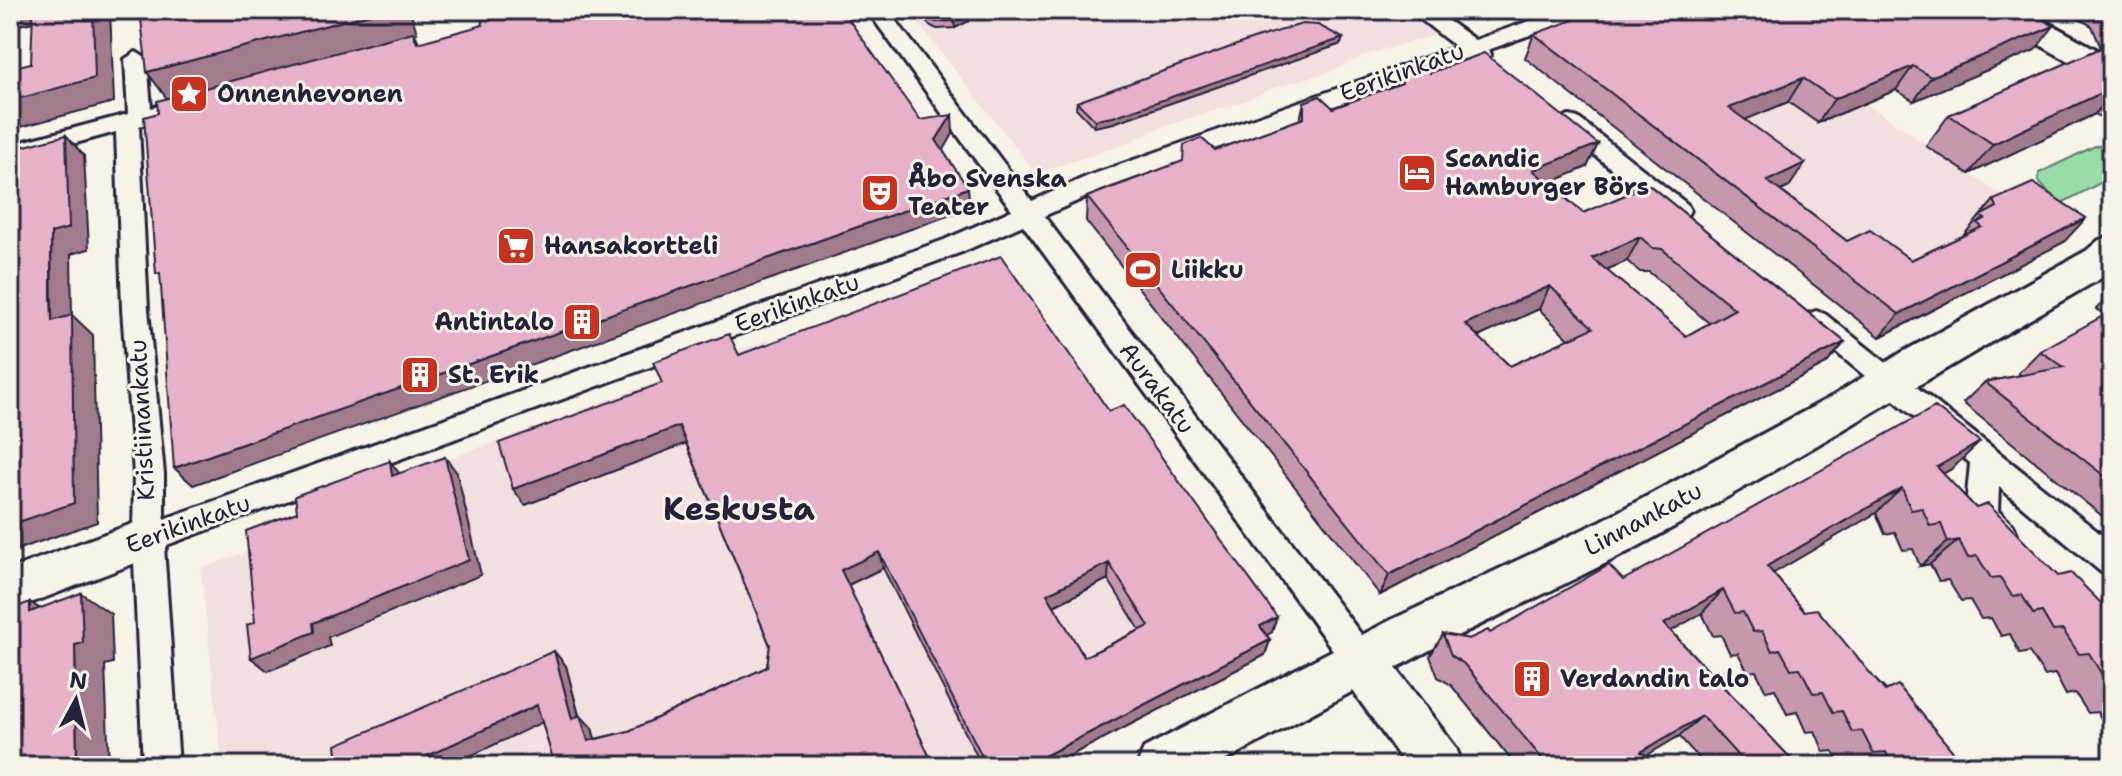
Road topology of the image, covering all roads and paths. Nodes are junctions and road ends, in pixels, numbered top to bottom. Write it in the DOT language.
graph roads {
  1 [pos="877,10"];
  2 [pos="1419,10"];
  3 [pos="1581,10"];
  4 [pos="2002,10"];
  5 [pos="1470,47"];
  6 [pos="136,59"];
  7 [pos="1501,68"];
  8 [pos="2112,72"];
  9 [pos="213,98"];
  10 [pos="1553,110"];
  11 [pos="131,128"];
  12 [pos="10,153"];
  13 [pos="1026,213"];
  14 [pos="1702,229"];
  15 [pos="2112,250"];
  16 [pos="1796,305"];
  17 [pos="1890,381"];
  18 [pos="1985,459"];
  19 [pos="148,538"];
  20 [pos="2022,551"];
  21 [pos="2112,562"];
  22 [pos="10,590"];
  23 [pos="1361,661"];
  24 [pos="161,766"];
  25 [pos="1163,766"];
  26 [pos="1437,766"];
  1 -- 13 [label="street, Aurakatu"];
  2 -- 5 [label="street"];
  3 -- 5 [label="street, Eerikinkatu"];
  4 -- 8 [label="main road"];
  5 -- 7 [label="street"];
  5 -- 13 [label="street, Eerikinkatu"];
  6 -- 11 [label="street, Kristiinankatu"];
  9 -- 11 [label="street"];
  10 -- 14 [label="street"];
  11 -- 12 [label="street"];
  11 -- 19 [label="street, Kristiinankatu"];
  13 -- 19 [label="street, Eerikinkatu"];
  13 -- 23 [label="street, Aurakatu"];
  15 -- 17 [label="main road, Linnankatu"];
  16 -- 17 [label="street"];
  17 -- 18 [label="street"];
  17 -- 23 [label="main road, Linnankatu"];
  18 -- 20 [label="street"];
  18 -- 21 [label="street"];
  19 -- 22 [label="main road, Eerikinkatu"];
  19 -- 24 [label="street, Kristiinankatu"];
  23 -- 25 [label="main road, Linnankatu"];
  23 -- 26 [label="main road, Aurakatu"];
}
